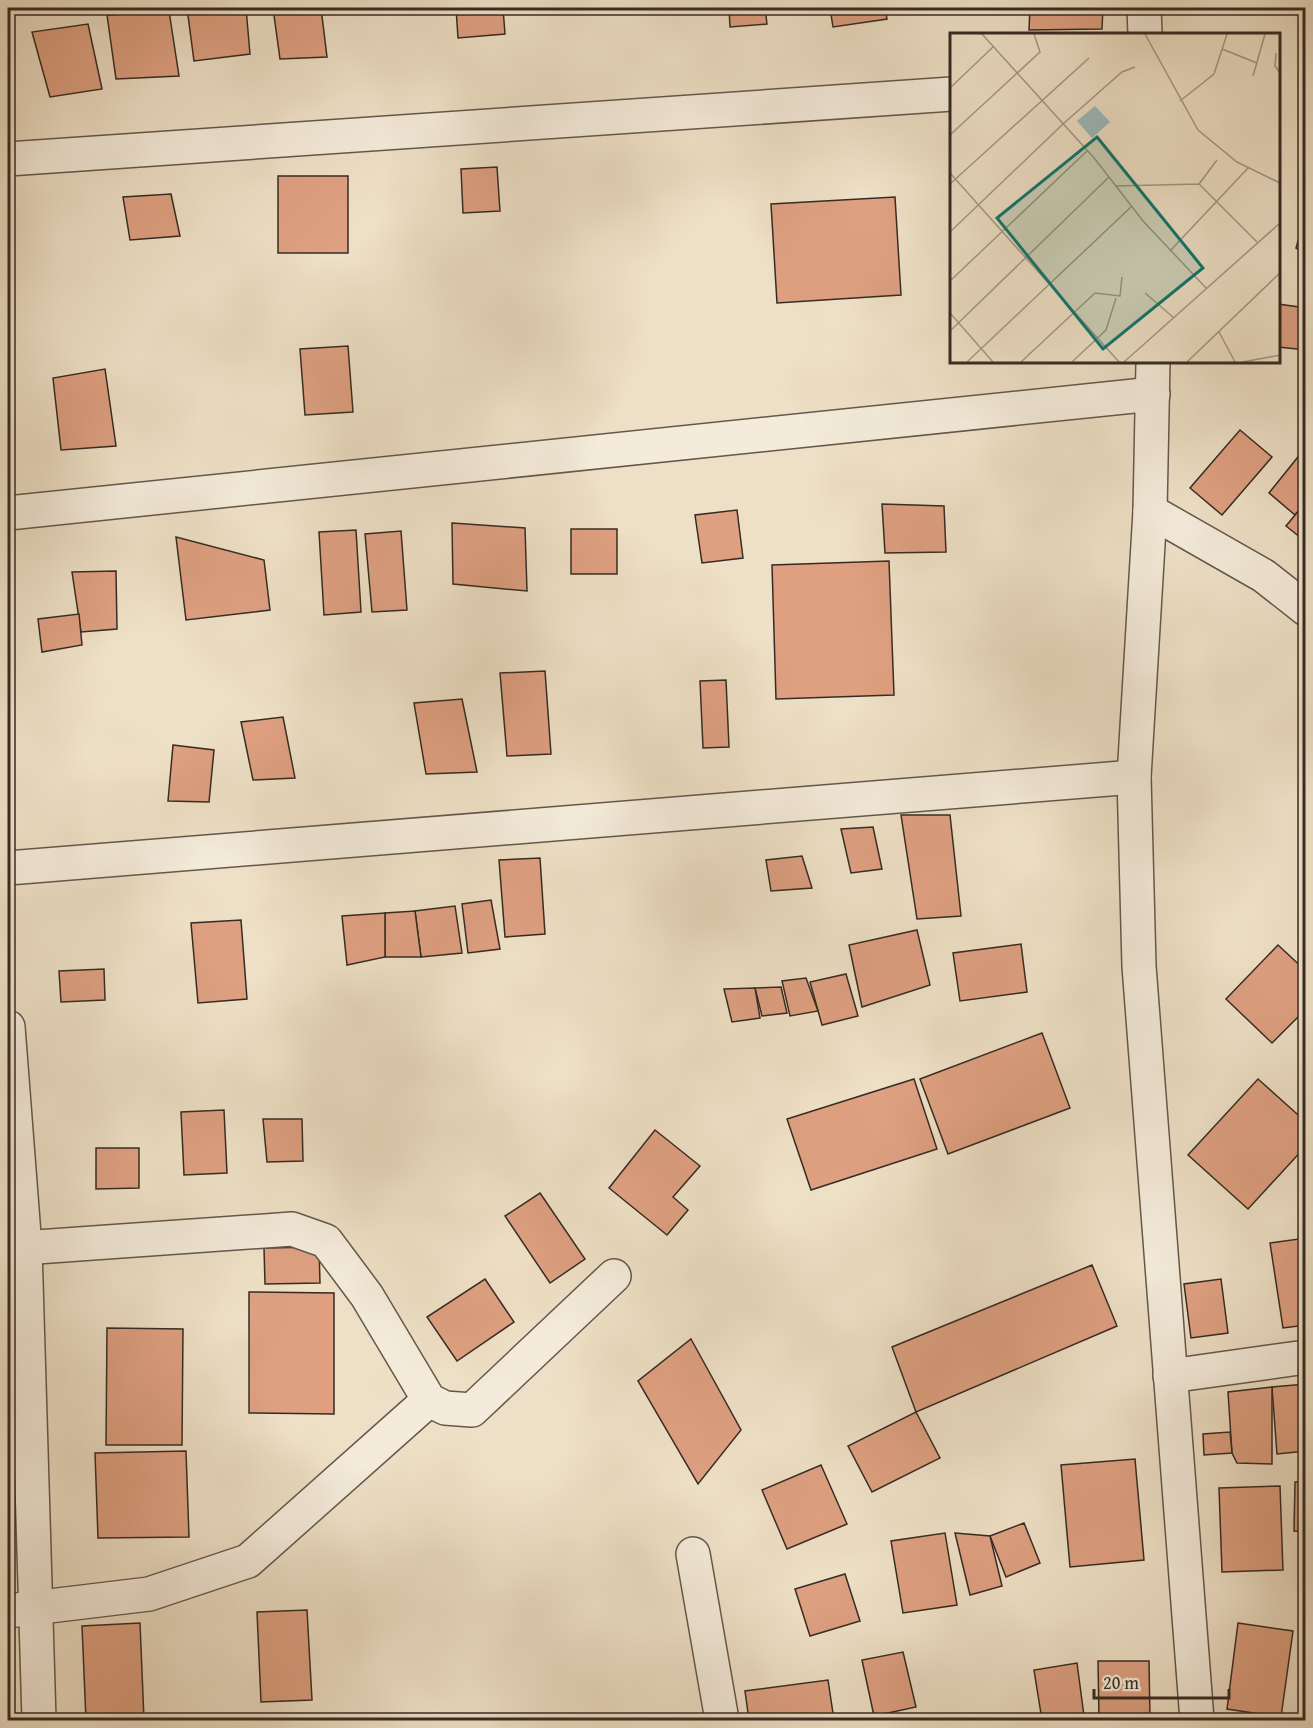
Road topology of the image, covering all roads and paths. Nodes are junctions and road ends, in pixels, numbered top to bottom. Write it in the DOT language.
graph roads {
  1 [pos="1144,8"];
  2 [pos="1145,33"];
  3 [pos="950,94"];
  4 [pos="8,159"];
  5 [pos="1153,363"];
  6 [pos="1153,394"];
  7 [pos="1150,511"];
  8 [pos="8,513"];
  9 [pos="1305,609"];
  10 [pos="1134,777"];
  11 [pos="8,868"];
  12 [pos="8,1027"];
  13 [pos="16,1249"];
  14 [pos="614,1276"];
  15 [pos="1305,1358"];
  16 [pos="1170,1376"];
  17 [pos="429,1400"];
  18 [pos="693,1554"];
  19 [pos="22,1610"];
  20 [pos="39,1720"];
  21 [pos="722,1720"];
  22 [pos="1197,1720"];
  1 -- 2 [label="street"];
  3 -- 4 [label="street"];
  5 -- 6 [label="street"];
  6 -- 7 [label="street"];
  6 -- 8 [label="street"];
  7 -- 9 [label="street"];
  7 -- 10 [label="street"];
  10 -- 11 [label="street"];
  10 -- 16 [label="street"];
  12 -- 13 [label="street"];
  13 -- 17 [label="street"];
  13 -- 19 [label="street"];
  14 -- 17 [label="street"];
  15 -- 16 [label="street"];
  16 -- 22 [label="street"];
  17 -- 19 [label="street"];
  18 -- 21 [label="street"];
  19 -- 20 [label="street"];
}
